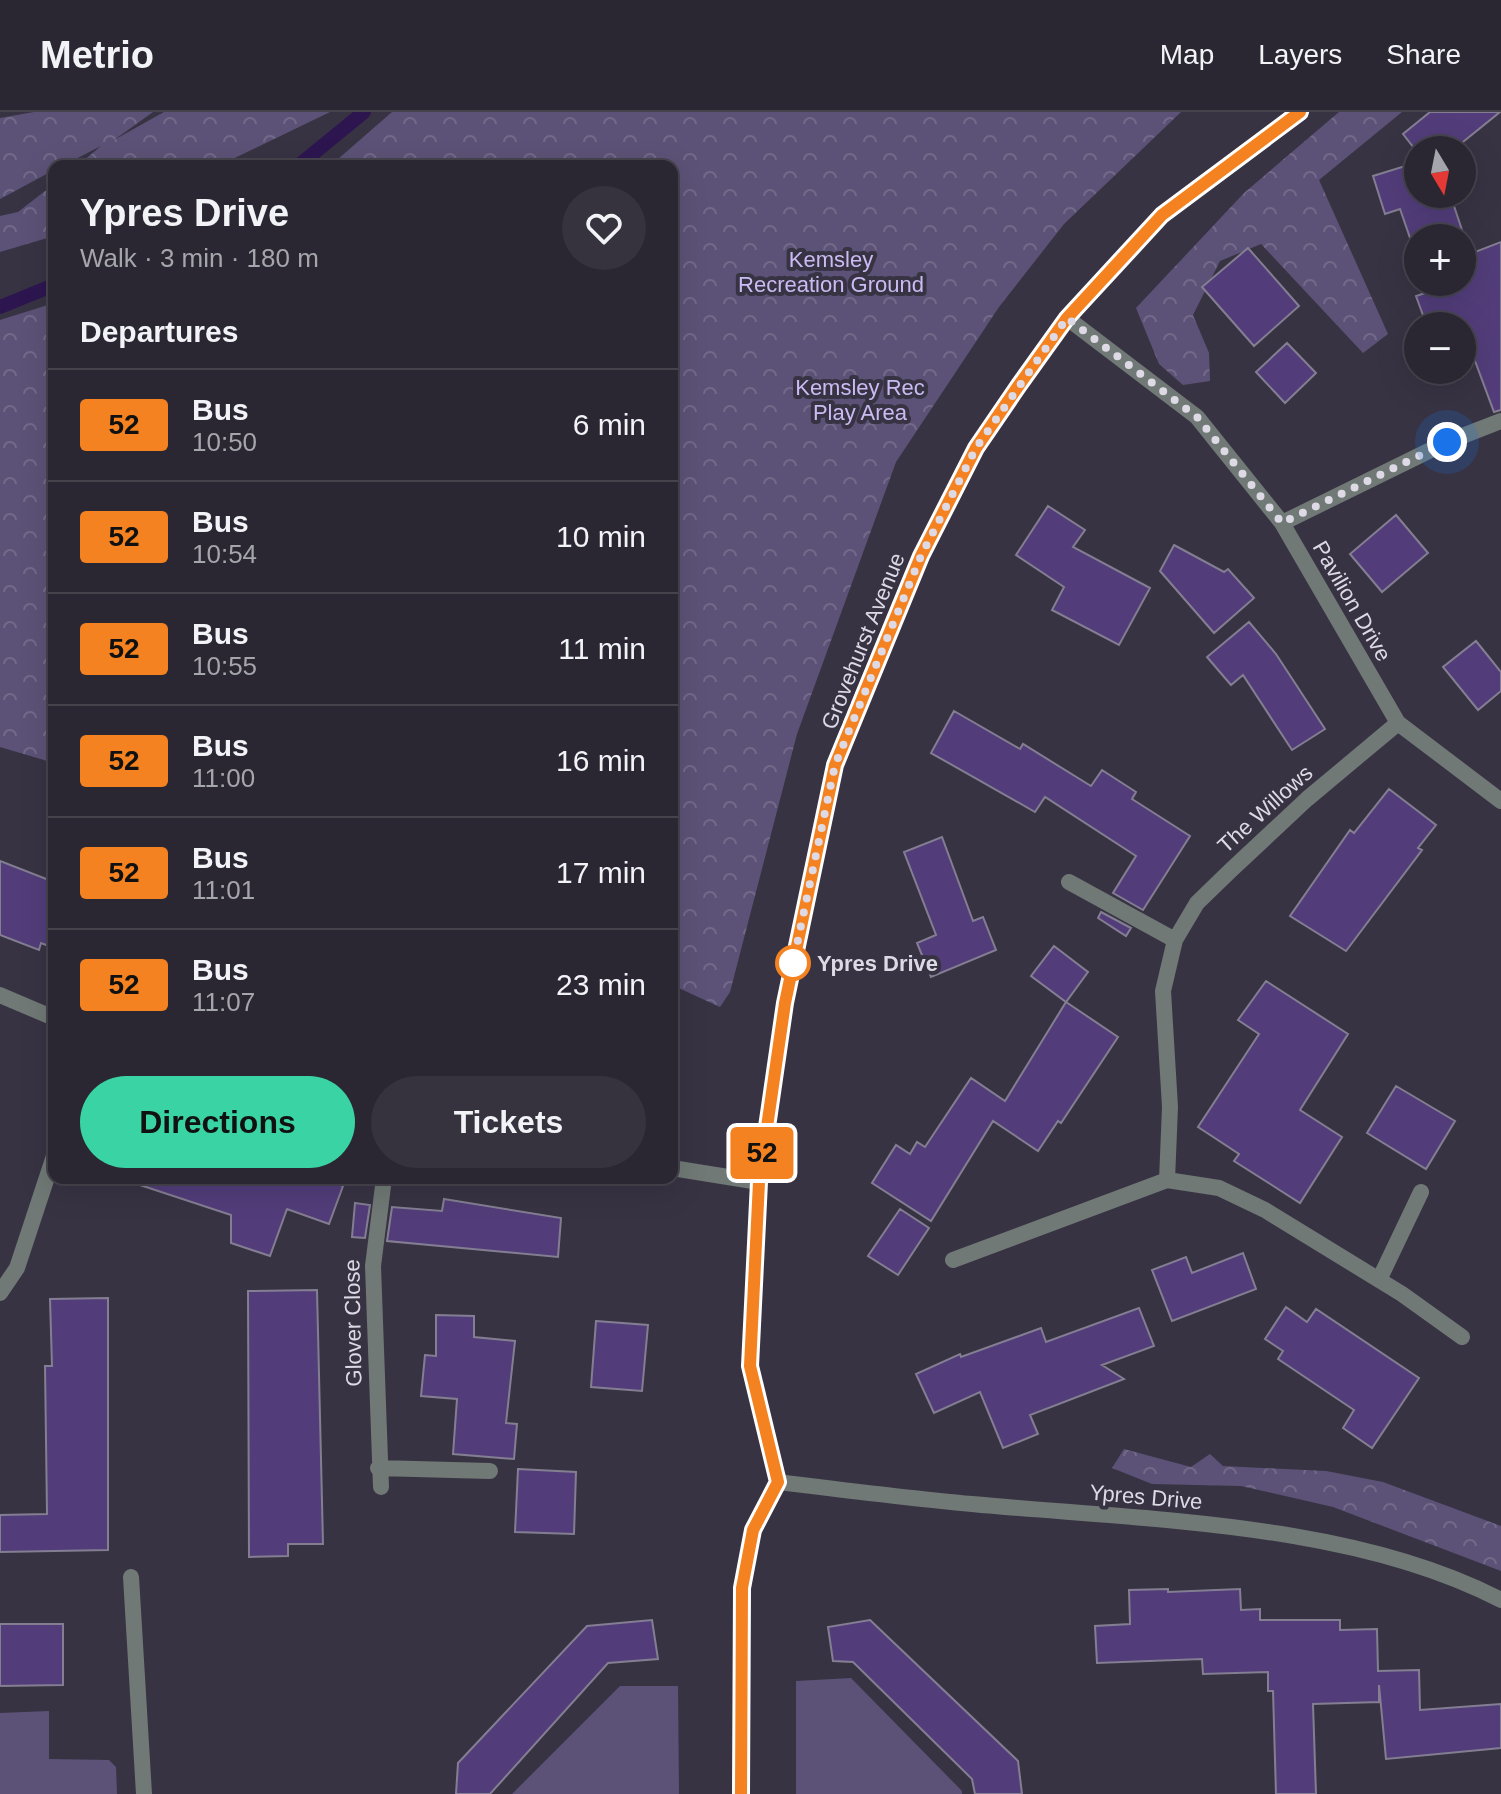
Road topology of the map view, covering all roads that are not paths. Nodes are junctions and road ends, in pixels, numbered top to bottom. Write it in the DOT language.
graph roads {
  1 [pos="1300,112"];
  2 [pos="1067,318"];
  3 [pos="1501,421"];
  4 [pos="1282,523"];
  5 [pos="1398,723"];
  6 [pos="1501,801"];
  7 [pos="1069,882"];
  8 [pos="1175,940"];
  9 [pos="0,995"];
  10 [pos="48,1015"];
  11 [pos="678,1169"];
  12 [pos="48,1174"];
  13 [pos="1167,1180"];
  14 [pos="759,1182"];
  15 [pos="383,1184"];
  16 [pos="1421,1192"];
  17 [pos="953,1260"];
  18 [pos="1379,1280"];
  19 [pos="0,1293"];
  20 [pos="1462,1337"];
  21 [pos="378,1468"];
  22 [pos="490,1471"];
  23 [pos="778,1482"];
  24 [pos="381,1487"];
  25 [pos="131,1577"];
  26 [pos="1501,1600"];
  27 [pos="144,1794"];
  28 [pos="741,1794"];
  1 -- 2 [label="street, Grovehurst Avenue"];
  2 -- 4 [label="street, Pavilion Drive"];
  2 -- 14 [label="street, Grovehurst Avenue"];
  3 -- 4 [label="street"];
  4 -- 5 [label="street, Pavilion Drive"];
  5 -- 6 [label="street, Pavilion Drive"];
  5 -- 8 [label="street, The Willows"];
  7 -- 8 [label="street"];
  8 -- 13 [label="street, The Willows"];
  9 -- 10 [label="street"];
  11 -- 14 [label="street"];
  12 -- 19 [label="street"];
  13 -- 17 [label="street"];
  13 -- 18 [label="street"];
  14 -- 23 [label="street, Grovehurst Avenue"];
  15 -- 21 [label="street, Glover Close"];
  16 -- 18 [label="street"];
  18 -- 20 [label="street"];
  21 -- 22 [label="street"];
  21 -- 24 [label="street, Glover Close"];
  23 -- 26 [label="street, Ypres Drive"];
  23 -- 28 [label="street"];
  25 -- 27 [label="street"];
}
